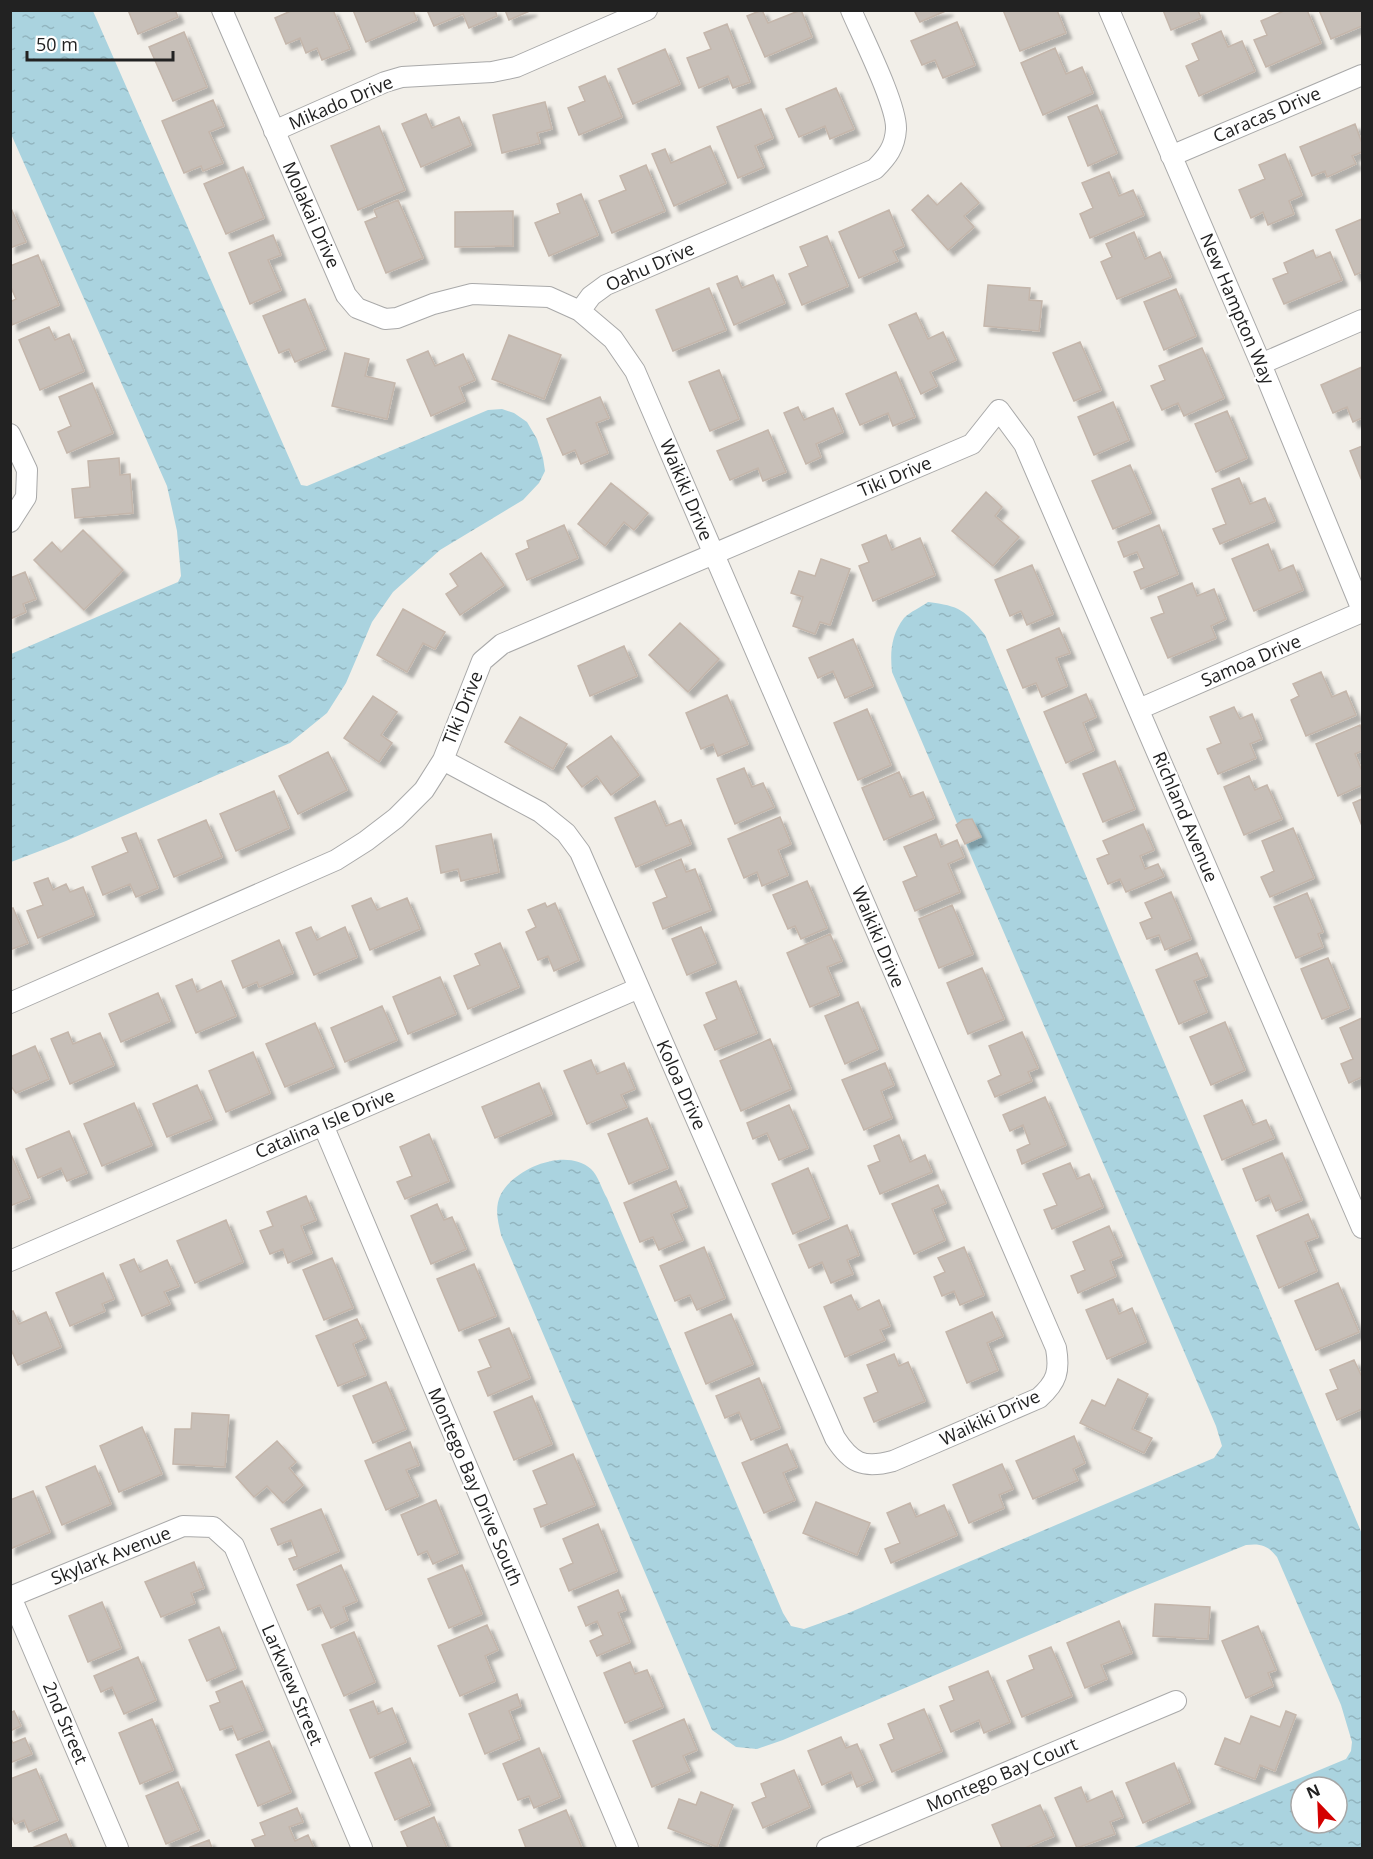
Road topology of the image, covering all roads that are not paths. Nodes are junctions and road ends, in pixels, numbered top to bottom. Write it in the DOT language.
graph roads {
  1 [pos="222,10"];
  2 [pos="647,10"];
  3 [pos="851,10"];
  4 [pos="1109,10"];
  5 [pos="1362,75"];
  6 [pos="274,131"];
  7 [pos="1171,156"];
  8 [pos="580,311"];
  9 [pos="1362,320"];
  10 [pos="1261,364"];
  11 [pos="999,410"];
  12 [pos="10,434"];
  13 [pos="10,522"];
  14 [pos="714,555"];
  15 [pos="1362,611"];
  16 [pos="1139,710"];
  17 [pos="443,760"];
  18 [pos="639,988"];
  19 [pos="10,1003"];
  20 [pos="323,1125"];
  21 [pos="1362,1228"];
  22 [pos="10,1261"];
  23 [pos="860,1464"];
  24 [pos="213,1527"];
  25 [pos="11,1597"];
  26 [pos="1176,1701"];
  27 [pos="118,1848"];
  28 [pos="362,1848"];
  29 [pos="628,1848"];
  30 [pos="827,1848"];
  1 -- 6 [label="street, Molakai Drive"];
  2 -- 6 [label="street, Mikado Drive"];
  3 -- 8 [label="street, Oahu Drive"];
  4 -- 7 [label="street, New Hampton Way"];
  5 -- 7 [label="street, Caracas Drive"];
  6 -- 8 [label="street, Molakai Drive"];
  7 -- 10 [label="street, New Hampton Way"];
  8 -- 14 [label="street, Waikiki Drive"];
  9 -- 10 [label="street"];
  10 -- 15 [label="street, New Hampton Way"];
  11 -- 14 [label="street, Tiki Drive"];
  11 -- 16 [label="street, Richland Avenue"];
  12 -- 13 [label="street"];
  14 -- 17 [label="street, Tiki Drive"];
  14 -- 23 [label="street, Waikiki Drive"];
  15 -- 16 [label="street, Samoa Drive"];
  16 -- 21 [label="street, Richland Avenue"];
  17 -- 18 [label="street, Koloa Drive"];
  17 -- 19 [label="street, Tiki Drive"];
  18 -- 20 [label="street, Catalina Isle Drive"];
  18 -- 23 [label="street, Koloa Drive"];
  20 -- 22 [label="street, Catalina Isle Drive"];
  20 -- 29 [label="street, Montego Bay Drive South"];
  24 -- 25 [label="street, Skylark Avenue"];
  24 -- 28 [label="street, Larkview Street"];
  25 -- 27 [label="street, 2nd Street"];
  26 -- 30 [label="street, Montego Bay Court"];
}
